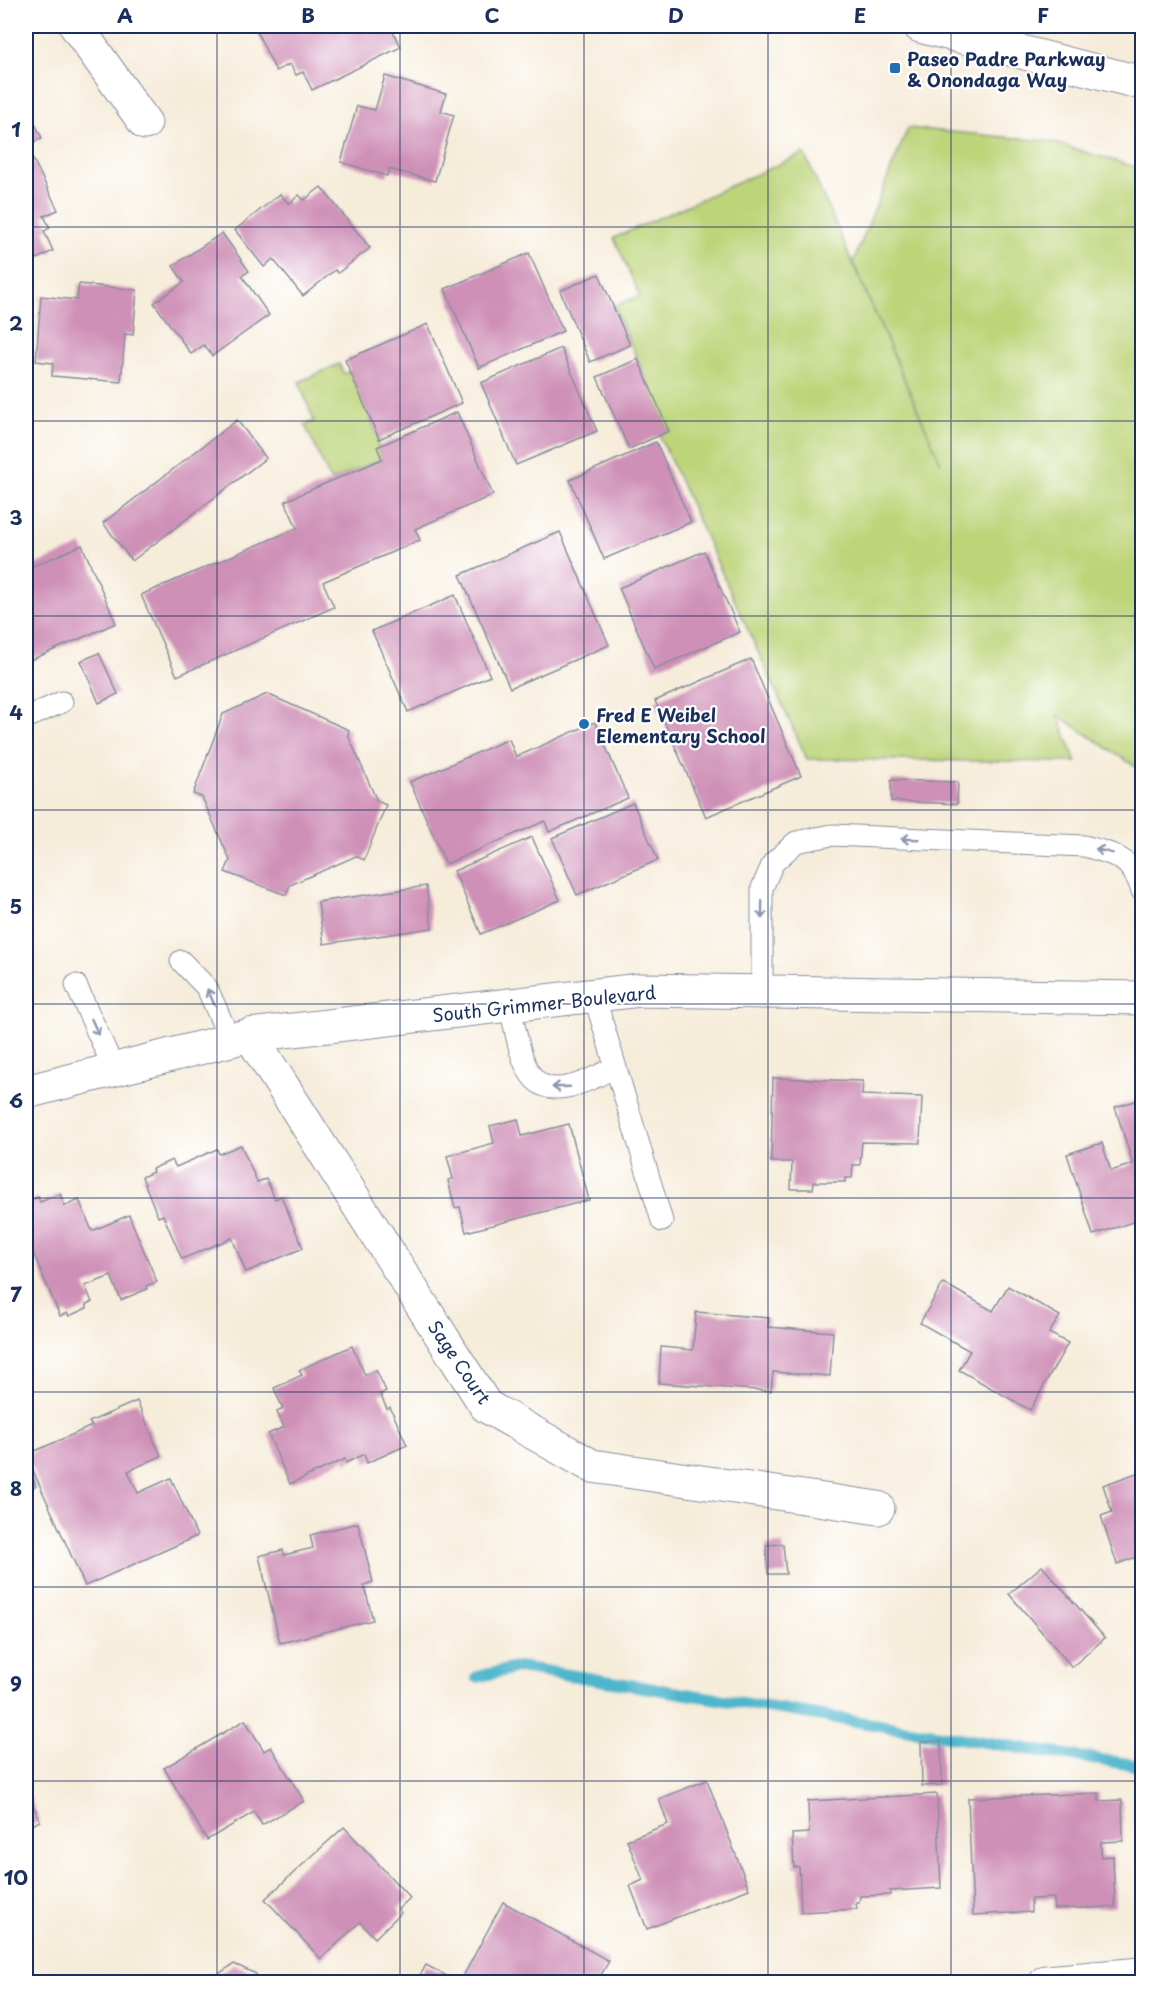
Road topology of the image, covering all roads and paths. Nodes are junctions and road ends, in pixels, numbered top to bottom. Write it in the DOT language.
graph roads {
  1 [pos="76,26"];
  2 [pos="920,26"];
  3 [pos="1143,83"];
  4 [pos="146,123"];
  5 [pos="62,702"];
  6 [pos="26,718"];
  7 [pos="1143,891"];
  8 [pos="181,961"];
  9 [pos="76,985"];
  10 [pos="762,992"];
  11 [pos="594,996"];
  12 [pos="1143,998"];
  13 [pos="510,1005"];
  14 [pos="240,1038"];
  15 [pos="615,1067"];
  16 [pos="114,1069"];
  17 [pos="26,1092"];
  18 [pos="662,1221"];
  19 [pos="878,1508"];
  20 [pos="1143,1974"];
  21 [pos="1046,1983"];
  1 -- 4 [label="street"];
  2 -- 3 [label="street"];
  5 -- 6 [label="lane"];
  7 -- 10 [label="lane, one-way"];
  14 -- 8 [label="lane, one-way"];
  9 -- 16 [label="lane, one-way"];
  10 -- 11 [label="street, South Grimmer Boulevard"];
  10 -- 12 [label="street, South Grimmer Boulevard"];
  11 -- 13 [label="street, South Grimmer Boulevard"];
  11 -- 15 [label="lane"];
  13 -- 14 [label="street, South Grimmer Boulevard"];
  15 -- 13 [label="lane, one-way"];
  14 -- 16 [label="street, South Grimmer Boulevard"];
  14 -- 19 [label="street, Sage Court"];
  15 -- 18 [label="lane"];
  16 -- 17 [label="street, South Grimmer Boulevard"];
  20 -- 21 [label="street"];
}
